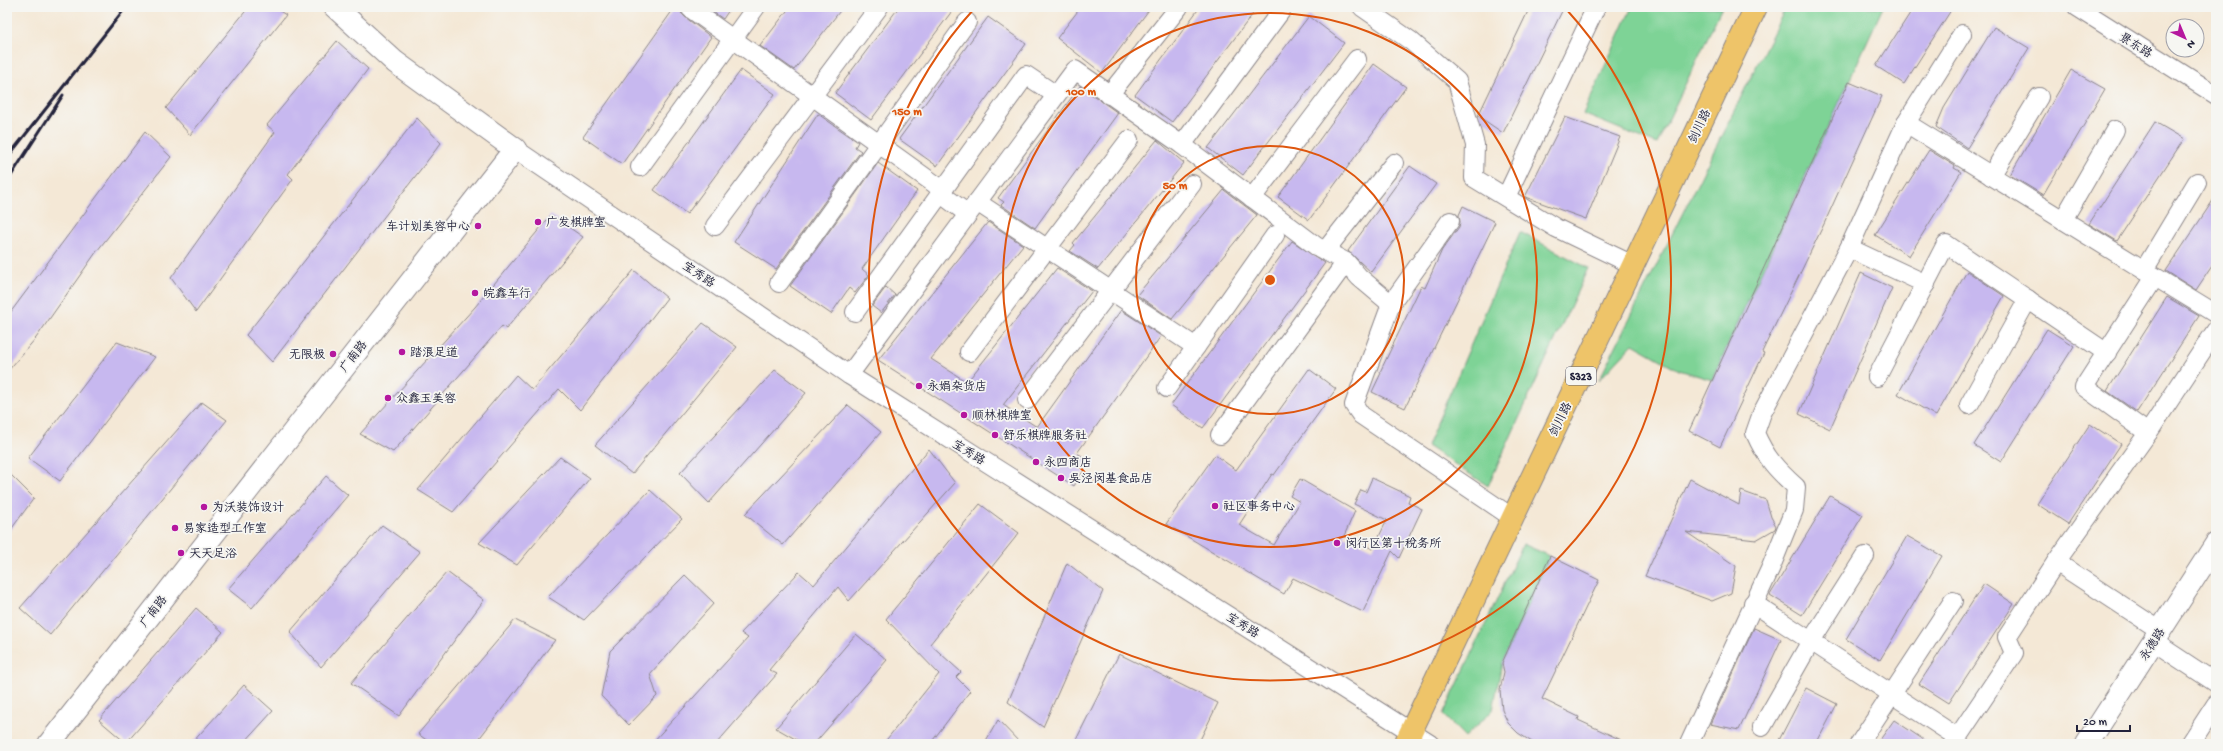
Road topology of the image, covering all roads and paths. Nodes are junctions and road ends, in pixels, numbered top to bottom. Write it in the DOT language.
graph roads {
  1 [pos="335,7"];
  2 [pos="756,7"];
  3 [pos="879,7"];
  4 [pos="1179,7"];
  5 [pos="1362,7"];
  6 [pos="1596,7"];
  7 [pos="1756,7"];
  8 [pos="2076,7"];
  9 [pos="691,9"];
  10 [pos="1281,11"];
  11 [pos="967,22"];
  12 [pos="1962,34"];
  13 [pos="733,39"];
  14 [pos="1357,59"];
  15 [pos="1056,95"];
  16 [pos="1110,95"];
  17 [pos="2216,95"];
  18 [pos="812,96"];
  19 [pos="2039,97"];
  20 [pos="1906,123"];
  21 [pos="2115,130"];
  22 [pos="1129,140"];
  23 [pos="879,144"];
  24 [pos="1182,145"];
  25 [pos="515,149"];
  26 [pos="1394,163"];
  27 [pos="640,167"];
  28 [pos="1991,176"];
  29 [pos="2197,182"];
  30 [pos="1192,184"];
  31 [pos="942,192"];
  32 [pos="1252,198"];
  33 [pos="1506,198"];
  34 [pos="972,208"];
  35 [pos="2063,220"];
  36 [pos="1450,221"];
  37 [pos="715,226"];
  38 [pos="1275,235"];
  39 [pos="1849,248"];
  40 [pos="1046,249"];
  41 [pos="1325,251"];
  42 [pos="1346,262"];
  43 [pos="1633,265"];
  44 [pos="2150,274"];
  45 [pos="779,282"];
  46 [pos="1926,284"];
  47 [pos="1110,292"];
  48 [pos="2028,299"];
  49 [pos="1391,304"];
  50 [pos="855,312"];
  51 [pos="2216,314"];
  52 [pos="2216,330"];
  53 [pos="1196,347"];
  54 [pos="969,352"];
  55 [pos="2107,352"];
  56 [pos="848,375"];
  57 [pos="1877,377"];
  58 [pos="1167,388"];
  59 [pos="1028,400"];
  60 [pos="1969,405"];
  61 [pos="2148,432"];
  62 [pos="1220,435"];
  63 [pos="1513,518"];
  64 [pos="2216,544"];
  65 [pos="1865,556"];
  66 [pos="2056,562"];
  67 [pos="1953,601"];
  68 [pos="1753,603"];
  69 [pos="2157,637"];
  70 [pos="1810,641"];
  71 [pos="2216,683"];
  72 [pos="1892,695"];
  73 [pos="2216,704"];
  74 [pos="1762,727"];
  75 [pos="1408,738"];
  76 [pos="1955,741"];
  77 [pos="49,744"];
  78 [pos="1430,744"];
  79 [pos="1689,744"];
  80 [pos="1859,744"];
  81 [pos="2087,744"];
  82 [pos="2190,744"];
  1 -- 25 [label="street"];
  2 -- 13 [label="street"];
  3 -- 18 [label="street"];
  4 -- 16 [label="street"];
  5 -- 33 [label="street"];
  6 -- 33 [label="street"];
  7 -- 43 [label="main road, 剑川路 / S323"];
  8 -- 17 [label="street, 景东路"];
  9 -- 13 [label="street"];
  10 -- 24 [label="street"];
  11 -- 23 [label="street"];
  12 -- 20 [label="street"];
  13 -- 18 [label="street"];
  13 -- 27 [label="street"];
  14 -- 32 [label="street"];
  15 -- 16 [label="street"];
  15 -- 31 [label="street"];
  15 -- 34 [label="street"];
  16 -- 24 [label="street"];
  18 -- 23 [label="street"];
  18 -- 37 [label="street"];
  19 -- 28 [label="street"];
  20 -- 28 [label="street"];
  20 -- 39 [label="street"];
  21 -- 35 [label="street"];
  22 -- 40 [label="street"];
  23 -- 31 [label="street"];
  23 -- 45 [label="street"];
  24 -- 32 [label="street"];
  25 -- 56 [label="street, 宝秀路"];
  25 -- 77 [label="street, 广南路"];
  26 -- 41 [label="street"];
  28 -- 35 [label="street"];
  29 -- 44 [label="street"];
  30 -- 47 [label="street"];
  31 -- 34 [label="street"];
  31 -- 50 [label="street"];
  32 -- 41 [label="street"];
  33 -- 43 [label="street"];
  34 -- 40 [label="street"];
  34 -- 56 [label="street"];
  35 -- 44 [label="street"];
  36 -- 49 [label="street"];
  38 -- 53 [label="street"];
  39 -- 46 [label="street"];
  39 -- 68 [label="street"];
  40 -- 47 [label="street"];
  40 -- 54 [label="street"];
  41 -- 42 [label="street"];
  42 -- 49 [label="street"];
  42 -- 62 [label="street"];
  43 -- 63 [label="main road, 剑川路 / S323"];
  44 -- 51 [label="street"];
  44 -- 55 [label="street"];
  46 -- 48 [label="street"];
  46 -- 57 [label="street"];
  47 -- 53 [label="street"];
  47 -- 59 [label="street"];
  48 -- 55 [label="street"];
  48 -- 60 [label="street"];
  49 -- 63 [label="street"];
  52 -- 61 [label="street"];
  53 -- 58 [label="street"];
  55 -- 61 [label="street"];
  56 -- 75 [label="street, 宝秀路"];
  61 -- 66 [label="street"];
  63 -- 75 [label="main road, 剑川路 / S323"];
  64 -- 69 [label="street, 永德路"];
  65 -- 70 [label="street"];
  66 -- 69 [label="street"];
  66 -- 76 [label="street"];
  67 -- 72 [label="street"];
  68 -- 70 [label="street"];
  68 -- 79 [label="street"];
  69 -- 71 [label="street"];
  69 -- 81 [label="street, 永德路"];
  70 -- 72 [label="street"];
  70 -- 74 [label="street"];
  72 -- 76 [label="street"];
  72 -- 80 [label="street"];
  73 -- 82 [label="street"];
  75 -- 78 [label="street, 宝秀路"];
}
